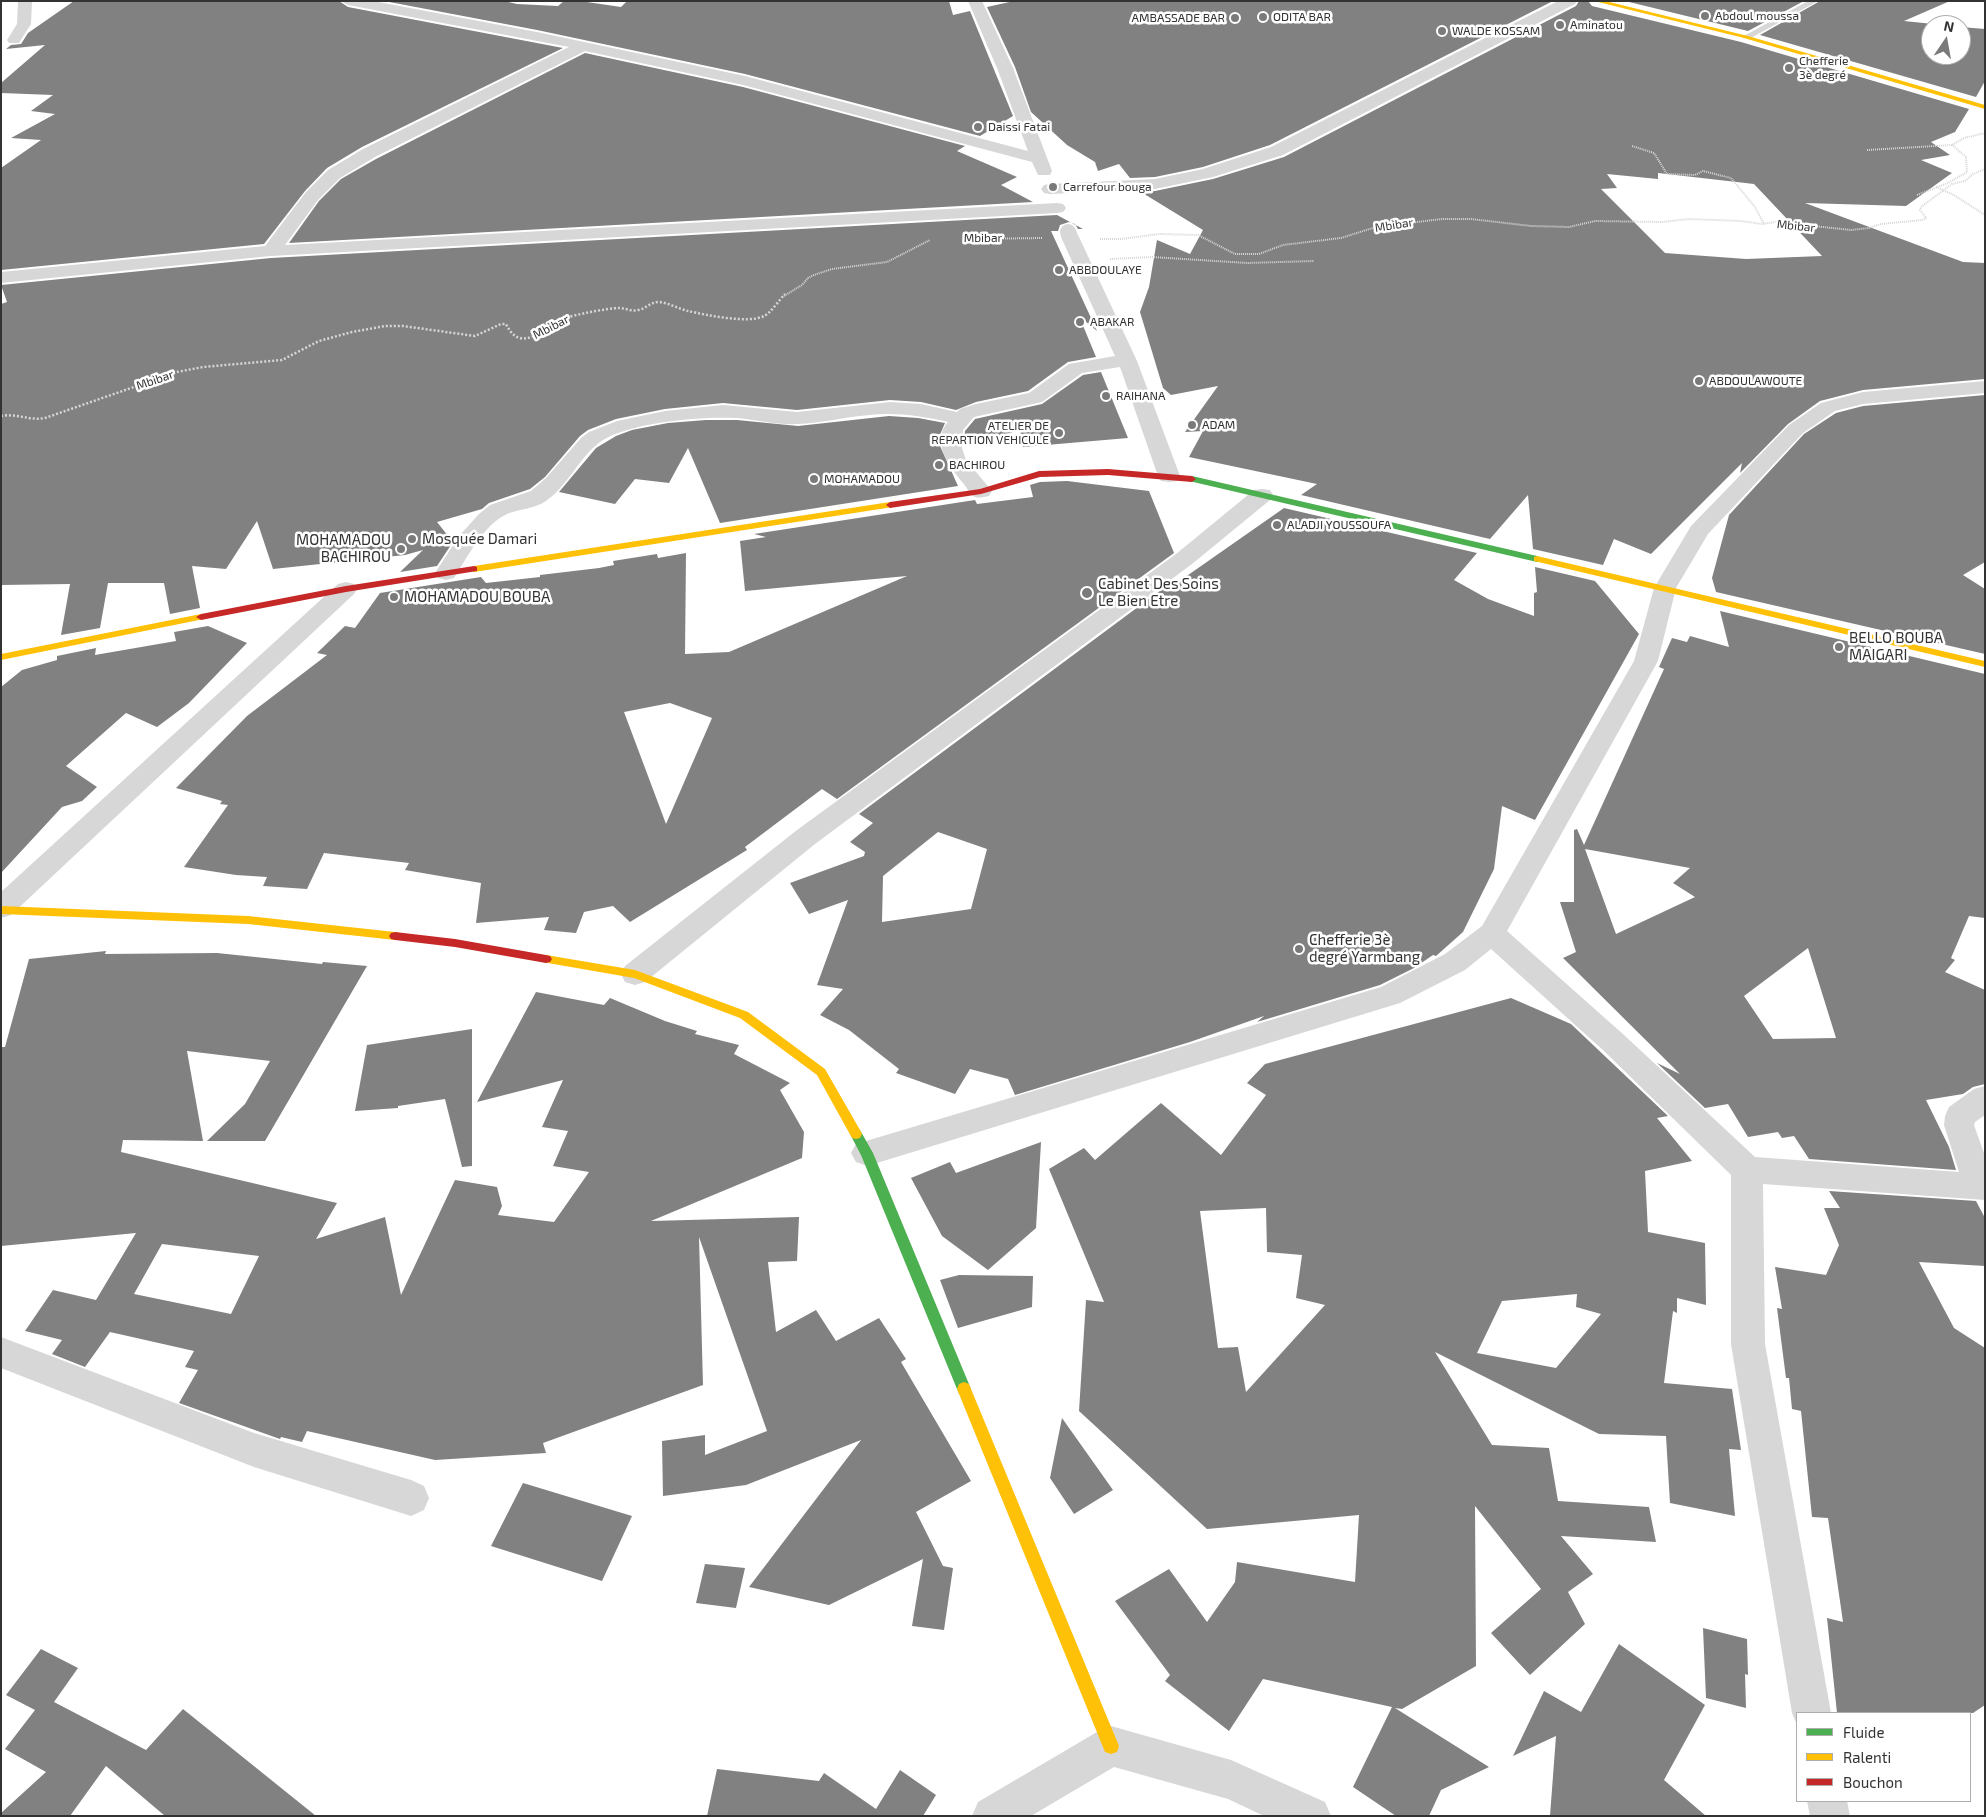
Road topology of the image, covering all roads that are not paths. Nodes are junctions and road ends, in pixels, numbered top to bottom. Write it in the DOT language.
graph roads {
  1 [pos="26,1"];
  2 [pos="348,1"];
  3 [pos="1570,1"];
  4 [pos="1597,1"];
  5 [pos="1814,1"];
  6 [pos="981,3"];
  7 [pos="1746,37"];
  8 [pos="14,40"];
  9 [pos="583,46"];
  10 [pos="1985,107"];
  11 [pos="1039,159"];
  12 [pos="1050,188"];
  13 [pos="1057,208"];
  14 [pos="271,251"];
  15 [pos="1,278"];
  16 [pos="1127,361"];
  17 [pos="1985,387"];
  18 [pos="962,418"];
  19 [pos="1169,476"];
  20 [pos="981,491"];
  21 [pos="1262,495"];
  22 [pos="446,572"];
  23 [pos="1665,588"];
  24 [pos="346,589"];
  25 [pos="1,657"];
  26 [pos="1985,664"];
  27 [pos="1,909"];
  28 [pos="1492,933"];
  29 [pos="635,974"];
  30 [pos="1985,1098"];
  31 [pos="867,1153"];
  32 [pos="1747,1170"];
  33 [pos="1982,1187"];
  34 [pos="1,1352"];
  35 [pos="411,1498"];
  36 [pos="1812,1712"];
  37 [pos="1111,1746"];
  38 [pos="1827,1802"];
  39 [pos="992,1816"];
  40 [pos="1311,1816"];
  41 [pos="1830,1816"];
  1 -- 8 [label="street"];
  2 -- 9 [label="street"];
  3 -- 12 [label="street"];
  4 -- 7 [label="street"];
  5 -- 7 [label="lane"];
  6 -- 11 [label="street"];
  7 -- 10 [label="street"];
  9 -- 11 [label="street"];
  9 -- 14 [label="street"];
  11 -- 12 [label="street"];
  12 -- 13 [label="street"];
  13 -- 14 [label="street"];
  13 -- 16 [label="street"];
  14 -- 15 [label="street"];
  16 -- 18 [label="street"];
  16 -- 19 [label="street"];
  17 -- 23 [label="street"];
  18 -- 20 [label="street"];
  18 -- 22 [label="street"];
  19 -- 20 [label="street"];
  19 -- 21 [label="street"];
  20 -- 22 [label="street"];
  21 -- 23 [label="street"];
  21 -- 29 [label="street"];
  22 -- 24 [label="street"];
  23 -- 26 [label="street"];
  23 -- 28 [label="street"];
  24 -- 25 [label="street"];
  24 -- 27 [label="street"];
  27 -- 29 [label="street"];
  28 -- 31 [label="street"];
  28 -- 32 [label="street"];
  29 -- 31 [label="street"];
  30 -- 33 [label="street"];
  31 -- 37 [label="street"];
  32 -- 33 [label="street"];
  32 -- 36 [label="street"];
  34 -- 35 [label="street"];
  37 -- 39 [label="street"];
  37 -- 40 [label="street"];
  38 -- 41 [label="street"];
}
